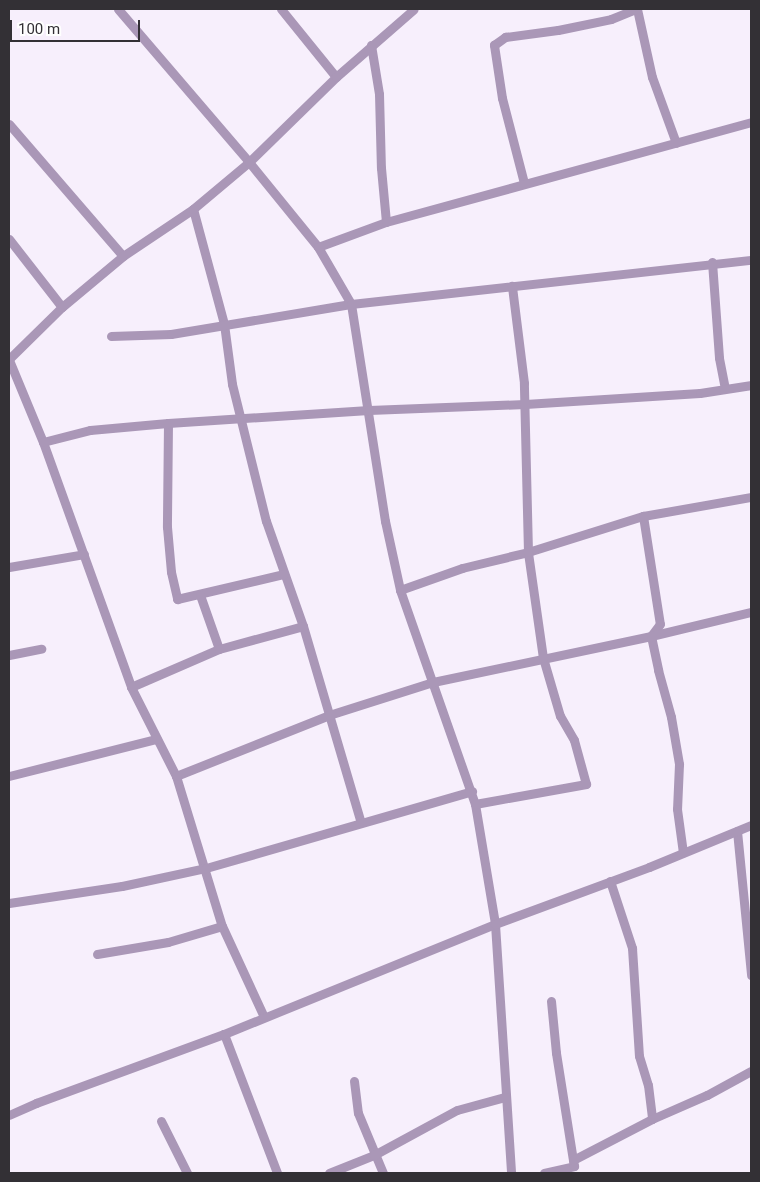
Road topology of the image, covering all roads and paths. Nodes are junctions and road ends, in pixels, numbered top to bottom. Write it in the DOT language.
graph roads {
  1 [pos="118,9"];
  2 [pos="281,9"];
  3 [pos="414,9"];
  4 [pos="637,9"];
  5 [pos="371,46"];
  6 [pos="336,77"];
  7 [pos="751,122"];
  8 [pos="9,124"];
  9 [pos="676,143"];
  10 [pos="249,162"];
  11 [pos="524,183"];
  12 [pos="193,209"];
  13 [pos="386,222"];
  14 [pos="9,239"];
  15 [pos="318,247"];
  16 [pos="123,256"];
  17 [pos="751,260"];
  18 [pos="712,262"];
  19 [pos="512,286"];
  20 [pos="351,304"];
  21 [pos="62,307"];
  22 [pos="224,324"];
  23 [pos="111,336"];
  24 [pos="9,360"];
  25 [pos="751,385"];
  26 [pos="724,388"];
  27 [pos="525,404"];
  28 [pos="369,410"];
  29 [pos="241,419"];
  30 [pos="168,423"];
  31 [pos="43,442"];
  32 [pos="751,497"];
  33 [pos="643,516"];
  34 [pos="528,552"];
  35 [pos="84,554"];
  36 [pos="9,567"];
  37 [pos="284,574"];
  38 [pos="400,590"];
  39 [pos="200,595"];
  40 [pos="751,612"];
  41 [pos="303,626"];
  42 [pos="651,636"];
  43 [pos="41,649"];
  44 [pos="219,649"];
  45 [pos="9,655"];
  46 [pos="542,658"];
  47 [pos="433,682"];
  48 [pos="131,687"];
  49 [pos="329,715"];
  50 [pos="156,739"];
  51 [pos="9,776"];
  52 [pos="176,776"];
  53 [pos="472,791"];
  54 [pos="475,804"];
  55 [pos="361,823"];
  56 [pos="751,825"];
  57 [pos="737,831"];
  58 [pos="683,853"];
  59 [pos="206,868"];
  60 [pos="610,881"];
  61 [pos="9,902"];
  62 [pos="495,924"];
  63 [pos="222,926"];
  64 [pos="97,954"];
  65 [pos="751,975"];
  66 [pos="551,1001"];
  67 [pos="264,1017"];
  68 [pos="224,1034"];
  69 [pos="751,1071"];
  70 [pos="354,1081"];
  71 [pos="505,1096"];
  72 [pos="9,1115"];
  73 [pos="652,1119"];
  74 [pos="161,1121"];
  75 [pos="374,1155"];
  76 [pos="575,1166"];
  77 [pos="187,1173"];
  78 [pos="277,1173"];
  79 [pos="329,1173"];
  80 [pos="383,1173"];
  81 [pos="511,1173"];
  82 [pos="544,1173"];
  1 -- 10 [label="street"];
  2 -- 6 [label="street"];
  3 -- 5 [label="street"];
  4 -- 9 [label="street"];
  4 -- 11 [label="street"];
  5 -- 6 [label="street"];
  5 -- 13 [label="street"];
  6 -- 10 [label="street"];
  7 -- 9 [label="street"];
  8 -- 16 [label="street"];
  9 -- 11 [label="street"];
  10 -- 12 [label="street"];
  10 -- 15 [label="street"];
  11 -- 13 [label="street"];
  12 -- 16 [label="street"];
  12 -- 22 [label="street"];
  13 -- 15 [label="street"];
  14 -- 21 [label="street"];
  15 -- 20 [label="street"];
  16 -- 21 [label="street"];
  17 -- 18 [label="street"];
  18 -- 19 [label="street"];
  18 -- 26 [label="street"];
  19 -- 20 [label="street"];
  19 -- 27 [label="street"];
  20 -- 22 [label="street"];
  20 -- 28 [label="street"];
  21 -- 24 [label="street"];
  22 -- 23 [label="street"];
  22 -- 29 [label="street"];
  24 -- 31 [label="street"];
  25 -- 26 [label="street"];
  26 -- 27 [label="street"];
  27 -- 28 [label="street"];
  27 -- 34 [label="street"];
  28 -- 29 [label="street"];
  28 -- 38 [label="street"];
  29 -- 30 [label="street"];
  29 -- 37 [label="street"];
  30 -- 31 [label="street"];
  30 -- 39 [label="street"];
  31 -- 35 [label="street"];
  32 -- 33 [label="street"];
  33 -- 34 [label="street"];
  33 -- 42 [label="street"];
  34 -- 38 [label="street"];
  34 -- 46 [label="street"];
  35 -- 36 [label="street"];
  35 -- 48 [label="street"];
  37 -- 39 [label="street"];
  37 -- 41 [label="street"];
  38 -- 47 [label="street"];
  39 -- 44 [label="street"];
  40 -- 42 [label="street"];
  41 -- 44 [label="street"];
  41 -- 49 [label="street"];
  42 -- 46 [label="street"];
  42 -- 58 [label="street"];
  43 -- 45 [label="street"];
  44 -- 48 [label="street"];
  46 -- 47 [label="street"];
  46 -- 54 [label="street"];
  47 -- 49 [label="street"];
  47 -- 53 [label="street"];
  48 -- 50 [label="street"];
  49 -- 52 [label="street"];
  49 -- 55 [label="street"];
  50 -- 51 [label="street"];
  50 -- 52 [label="street"];
  52 -- 59 [label="street"];
  53 -- 54 [label="street"];
  53 -- 55 [label="street"];
  54 -- 62 [label="street"];
  55 -- 59 [label="street"];
  56 -- 57 [label="street"];
  57 -- 58 [label="street"];
  57 -- 65 [label="street"];
  58 -- 60 [label="street"];
  59 -- 61 [label="street"];
  59 -- 63 [label="street"];
  60 -- 62 [label="street"];
  60 -- 73 [label="street"];
  62 -- 67 [label="street"];
  62 -- 71 [label="street"];
  63 -- 64 [label="street"];
  63 -- 67 [label="street"];
  66 -- 76 [label="street"];
  67 -- 68 [label="street"];
  68 -- 72 [label="street"];
  68 -- 78 [label="street"];
  69 -- 73 [label="street"];
  70 -- 75 [label="street"];
  71 -- 75 [label="street"];
  71 -- 81 [label="street"];
  73 -- 76 [label="street"];
  74 -- 77 [label="street"];
  75 -- 79 [label="street"];
  75 -- 80 [label="street"];
  76 -- 82 [label="street"];
}
